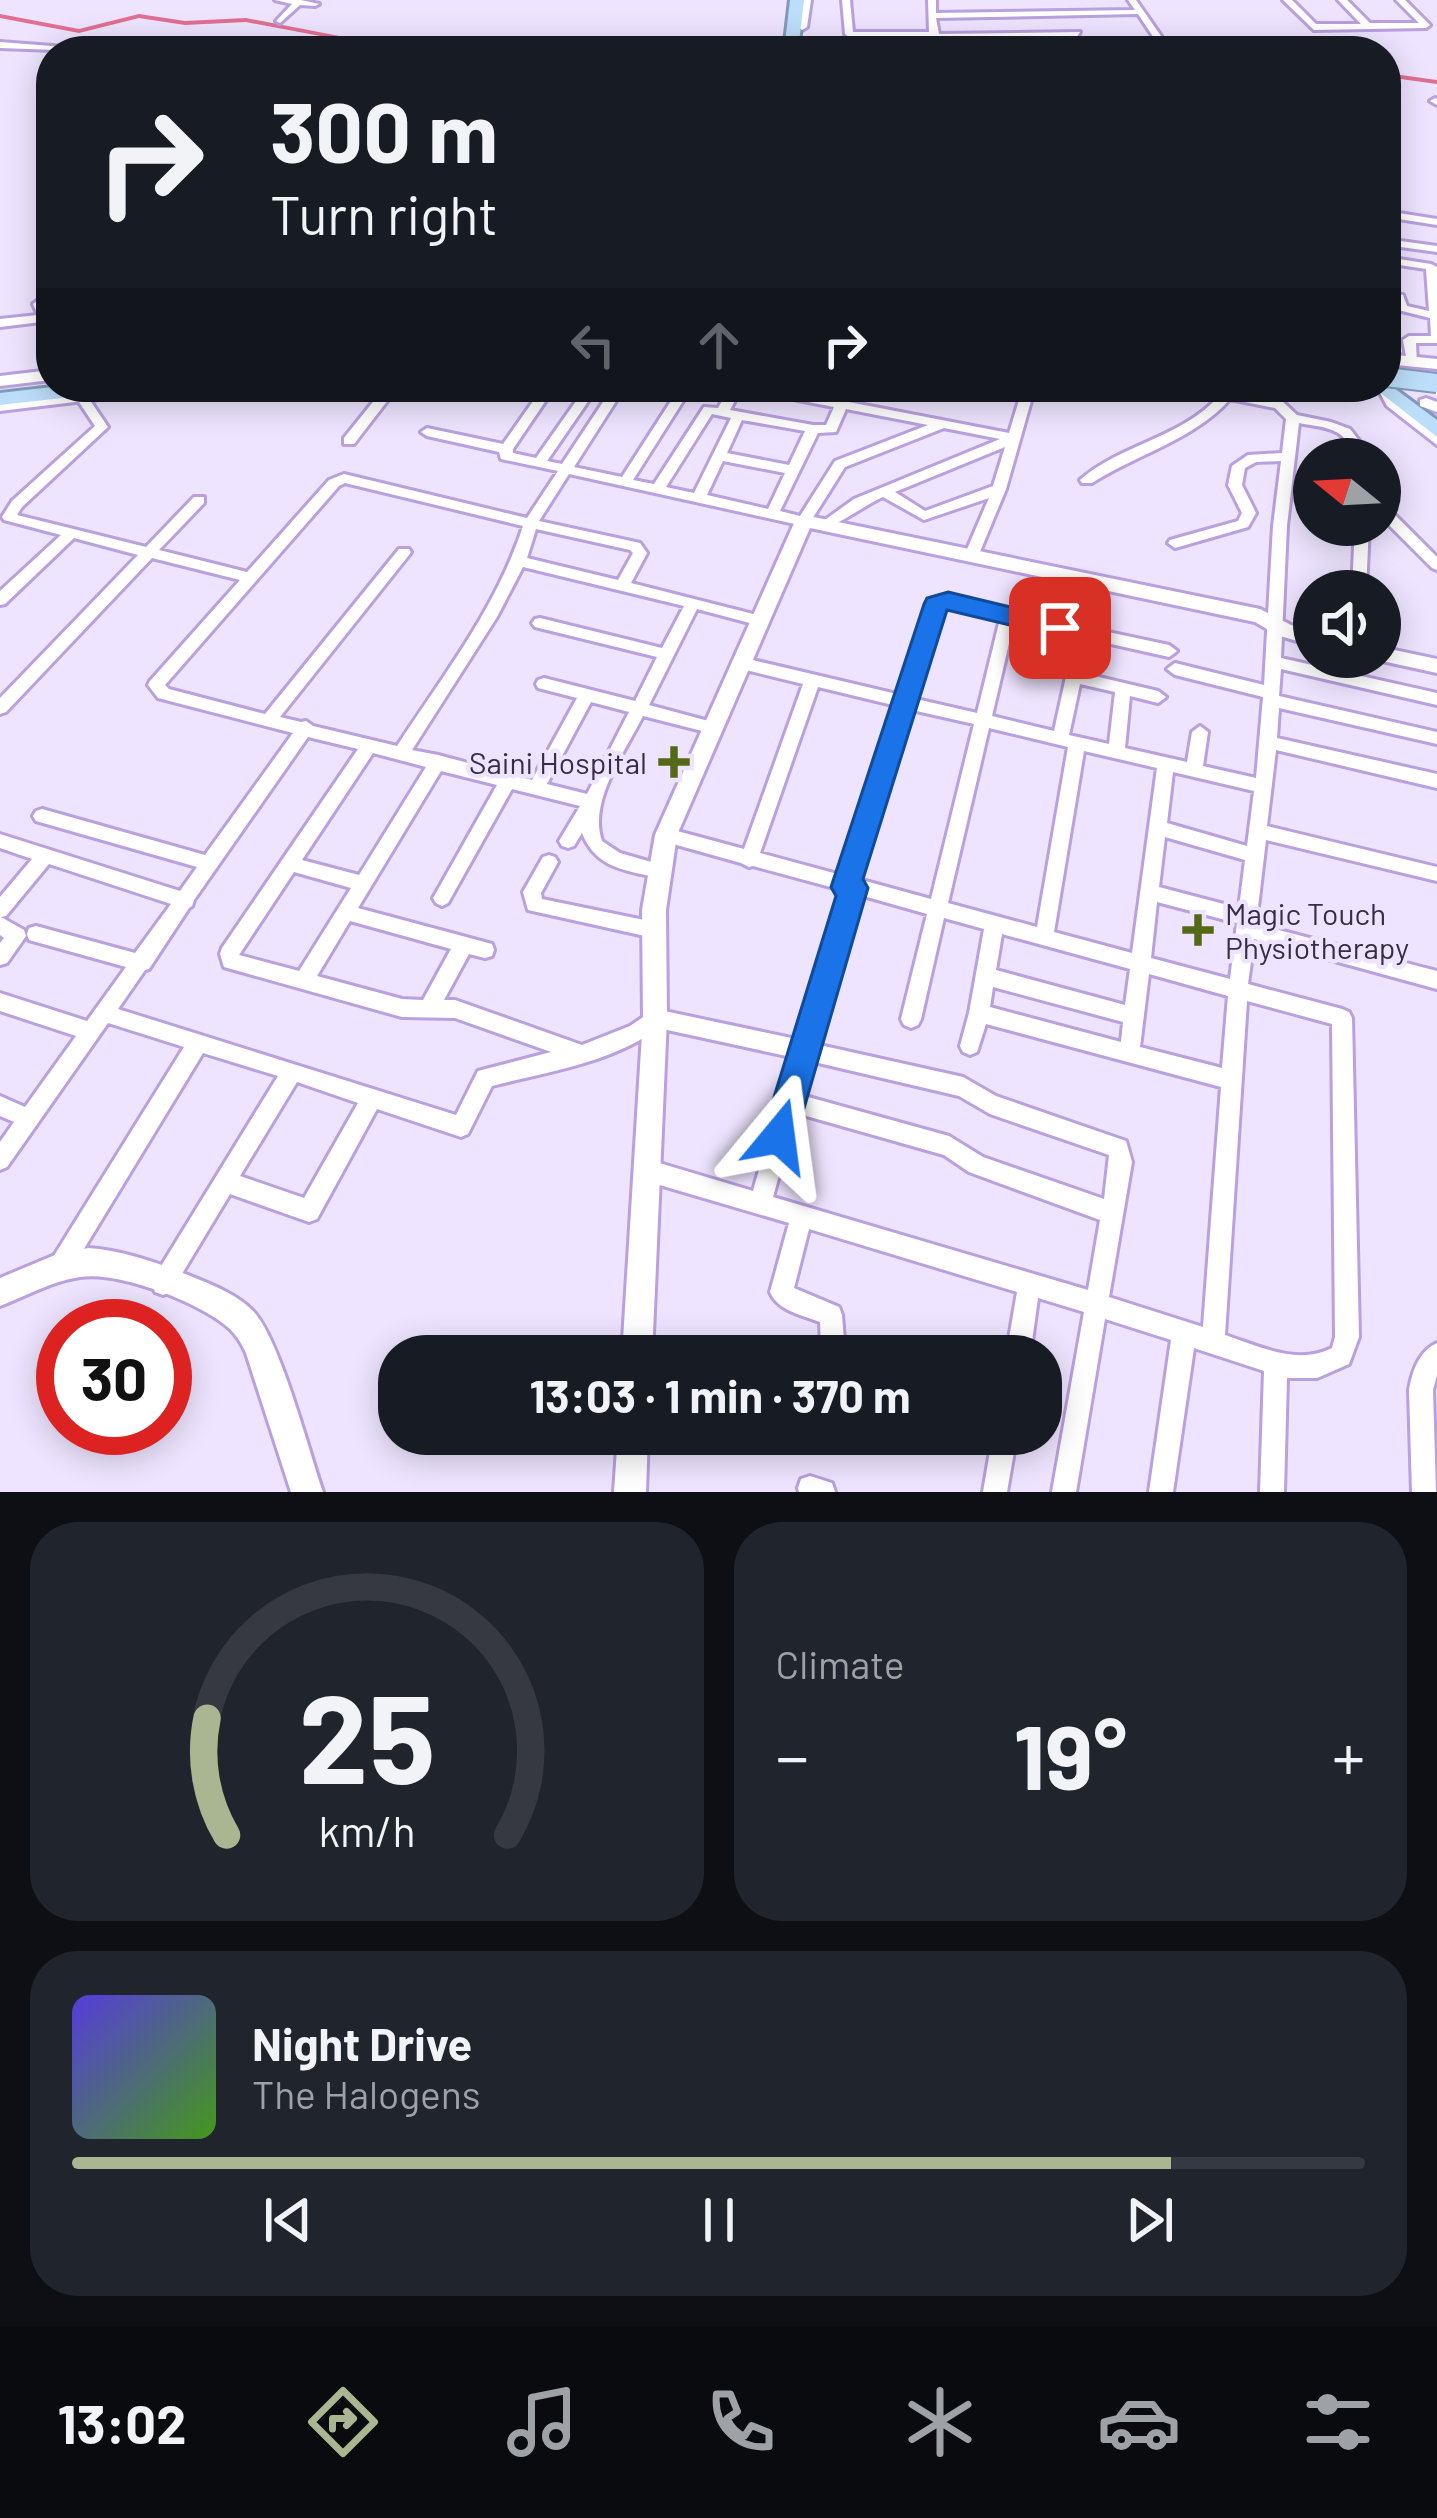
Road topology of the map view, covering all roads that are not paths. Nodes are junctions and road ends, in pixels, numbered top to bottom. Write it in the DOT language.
graph roads {
  1 [pos="279,0"];
  2 [pos="780,0"];
  3 [pos="802,0"];
  4 [pos="846,0"];
  5 [pos="932,0"];
  6 [pos="1132,0"];
  7 [pos="1287,0"];
  8 [pos="1342,0"];
  9 [pos="1400,0"];
  10 [pos="317,2"];
  11 [pos="297,3"];
  12 [pos="1138,12"];
  13 [pos="934,16"];
  14 [pos="280,21"];
  15 [pos="303,22"];
  16 [pos="798,24"];
  17 [pos="1369,27"];
  18 [pos="1077,34"];
  19 [pos="933,35"];
  20 [pos="778,36"];
  21 [pos="795,36"];
  22 [pos="802,36"];
  23 [pos="1157,36"];
  24 [pos="0,45"];
  25 [pos="36,48"];
  26 [pos="1401,217"];
  27 [pos="1437,223"];
  28 [pos="1401,244"];
  29 [pos="1431,248"];
  30 [pos="1401,262"];
  31 [pos="1434,267"];
  32 [pos="1435,284"];
  33 [pos="1401,307"];
  34 [pos="1436,315"];
  35 [pos="36,318"];
  36 [pos="0,323"];
  37 [pos="1437,337"];
  38 [pos="1413,362"];
  39 [pos="1437,364"];
  40 [pos="1401,370"];
  41 [pos="1437,374"];
  42 [pos="36,377"];
  43 [pos="1401,377"];
  44 [pos="0,381"];
  45 [pos="1401,384"];
  46 [pos="36,389"];
  47 [pos="36,391"];
  48 [pos="23,392"];
  49 [pos="1401,392"];
  50 [pos="36,397"];
  51 [pos="0,398"];
  52 [pos="1435,399"];
  53 [pos="85,402"];
  54 [pos="380,402"];
  55 [pos="539,402"];
  56 [pos="582,402"];
  57 [pos="609,402"];
  58 [pos="676,402"];
  59 [pos="728,402"];
  60 [pos="831,402"];
  61 [pos="1024,402"];
  62 [pos="1219,402"];
  63 [pos="1268,402"];
  64 [pos="1394,402"];
  65 [pos="842,404"];
  66 [pos="723,412"];
  67 [pos="739,415"];
  68 [pos="1293,418"];
  69 [pos="941,425"];
  70 [pos="814,429"];
  71 [pos="1437,430"];
  72 [pos="427,432"];
  73 [pos="1013,438"];
  74 [pos="1356,438"];
  75 [pos="1437,440"];
  76 [pos="349,441"];
  77 [pos="506,449"];
  78 [pos="719,456"];
  79 [pos="1288,457"];
  80 [pos="539,464"];
  81 [pos="566,469"];
  82 [pos="793,470"];
  83 [pos="1087,479"];
  84 [pos="625,482"];
  85 [pos="658,488"];
  86 [pos="999,488"];
  87 [pos="885,492"];
  88 [pos="699,497"];
  89 [pos="200,500"];
  90 [pos="772,514"];
  91 [pos="531,523"];
  92 [pos="814,523"];
  93 [pos="1401,529"];
  94 [pos="72,532"];
  95 [pos="1175,543"];
  96 [pos="404,552"];
  97 [pos="151,553"];
  98 [pos="972,554"];
  99 [pos="520,561"];
  100 [pos="1437,566"];
  101 [pos="250,578"];
  102 [pos="622,586"];
  103 [pos="0,600"];
  104 [pos="693,603"];
  105 [pos="1008,616"];
  106 [pos="761,621"];
  107 [pos="540,623"];
  108 [pos="1276,625"];
  109 [pos="1293,631"];
  110 [pos="1083,632"];
  111 [pos="666,654"];
  112 [pos="1401,658"];
  113 [pos="1273,662"];
  114 [pos="740,663"];
  115 [pos="1437,666"];
  116 [pos="1074,677"];
  117 [pos="813,679"];
  118 [pos="544,684"];
  119 [pos="1124,689"];
  120 [pos="587,695"];
  121 [pos="1269,696"];
  122 [pos="1158,697"];
  123 [pos="1437,699"];
  124 [pos="905,703"];
  125 [pos="0,707"];
  126 [pos="637,709"];
  127 [pos="270,719"];
  128 [pos="984,720"];
  129 [pos="306,727"];
  130 [pos="710,727"];
  131 [pos="1200,732"];
  132 [pos="1437,738"];
  133 [pos="1069,741"];
  134 [pos="1269,742"];
  135 [pos="370,744"];
  136 [pos="402,752"];
  137 [pos="1116,752"];
  138 [pos="438,761"];
  139 [pos="1166,763"];
  140 [pos="1194,770"];
  141 [pos="508,779"];
  142 [pos="1437,781"];
  143 [pos="537,786"];
  144 [pos="1264,787"];
  145 [pos="591,802"];
  146 [pos="42,816"];
  147 [pos="1160,828"];
  148 [pos="1258,831"];
  149 [pos="666,835"];
  150 [pos="0,841"];
  151 [pos="568,841"];
  152 [pos="46,855"];
  153 [pos="1256,855"];
  154 [pos="749,860"];
  155 [pos="549,862"];
  156 [pos="212,864"];
  157 [pos="291,864"];
  158 [pos="659,871"];
  159 [pos="1437,874"];
  160 [pos="363,884"];
  161 [pos="850,887"];
  162 [pos="1150,892"];
  163 [pos="442,898"];
  164 [pos="186,901"];
  165 [pos="0,910"];
  166 [pos="936,911"];
  167 [pos="345,912"];
  168 [pos="1246,924"];
  169 [pos="0,925"];
  170 [pos="994,925"];
  171 [pos="654,930"];
  172 [pos="36,934"];
  173 [pos="1044,938"];
  174 [pos="464,944"];
  175 [pos="485,950"];
  176 [pos="0,957"];
  177 [pos="142,963"];
  178 [pos="1141,966"];
  179 [pos="985,976"];
  180 [pos="1437,980"];
  181 [pos="303,982"];
  182 [pos="1238,991"];
  183 [pos="0,1002"];
  184 [pos="429,1008"];
  185 [pos="979,1013"];
  186 [pos="1134,1016"];
  187 [pos="655,1018"];
  188 [pos="910,1019"];
  189 [pos="100,1023"];
  190 [pos="198,1043"];
  191 [pos="970,1046"];
  192 [pos="803,1050"];
  193 [pos="1129,1053"];
  194 [pos="582,1054"];
  195 [pos="292,1071"];
  196 [pos="1231,1080"];
  197 [pos="372,1098"];
  198 [pos="788,1101"];
  199 [pos="0,1106"];
  200 [pos="31,1119"];
  201 [pos="0,1160"];
  202 [pos="646,1170"];
  203 [pos="224,1181"];
  204 [pos="760,1204"];
  205 [pos="1112,1213"];
  206 [pos="802,1216"];
  207 [pos="56,1272"];
  208 [pos="164,1284"];
  209 [pos="1029,1286"];
  210 [pos="0,1292"];
  211 [pos="1096,1304"];
  212 [pos="1184,1334"];
  213 [pos="638,1335"];
  214 [pos="833,1335"];
  215 [pos="1021,1335"];
  216 [pos="1214,1343"];
  217 [pos="1437,1355"];
  218 [pos="1276,1363"];
  219 [pos="632,1455"];
  220 [pos="1001,1455"];
  221 [pos="307,1492"];
  222 [pos="630,1492"];
  223 [pos="995,1492"];
  224 [pos="1064,1492"];
  225 [pos="1162,1492"];
  226 [pos="1272,1492"];
  227 [pos="1424,1492"];
  1 -- 11 [label="street"];
  2 -- 20 [label="highway"];
  3 -- 16 [label="highway"];
  4 -- 19 [label="street"];
  5 -- 13 [label="street"];
  6 -- 12 [label="street"];
  7 -- 17 [label="street"];
  8 -- 17 [label="street"];
  9 -- 17 [label="street"];
  10 -- 11 [label="street"];
  10 -- 15 [label="street"];
  11 -- 14 [label="street"];
  12 -- 13 [label="street"];
  12 -- 23 [label="street"];
  13 -- 19 [label="street"];
  16 -- 21 [label="highway"];
  16 -- 22 [label="highway"];
  18 -- 19 [label="street"];
  24 -- 25 [label="street"];
  26 -- 27 [label="street"];
  28 -- 29 [label="street"];
  29 -- 31 [label="street"];
  30 -- 31 [label="street"];
  31 -- 32 [label="street"];
  32 -- 34 [label="street"];
  33 -- 34 [label="street"];
  34 -- 37 [label="street"];
  35 -- 36 [label="street"];
  37 -- 38 [label="street"];
  38 -- 39 [label="street"];
  38 -- 40 [label="street"];
  41 -- 43 [label="highway, bridge"];
  42 -- 44 [label="street"];
  45 -- 52 [label="highway"];
  46 -- 48 [label="highway"];
  47 -- 48 [label="highway"];
  48 -- 51 [label="highway"];
  49 -- 71 [label="highway"];
  50 -- 51 [label="street"];
  53 -- 94 [label="street"];
  54 -- 76 [label="street"];
  55 -- 77 [label="street"];
  56 -- 80 [label="street"];
  57 -- 81 [label="street"];
  58 -- 84 [label="street"];
  59 -- 66 [label="street"];
  60 -- 65 [label="street"];
  61 -- 73 [label="street"];
  62 -- 83 [label="street"];
  63 -- 68 [label="street"];
  64 -- 75 [label="street"];
  65 -- 69 [label="street"];
  65 -- 70 [label="street"];
  66 -- 67 [label="street"];
  66 -- 85 [label="street"];
  67 -- 70 [label="street"];
  67 -- 78 [label="street"];
  68 -- 74 [label="street"];
  68 -- 79 [label="street"];
  69 -- 73 [label="street"];
  69 -- 92 [label="street"];
  70 -- 82 [label="street"];
  72 -- 77 [label="street"];
  73 -- 86 [label="street"];
  73 -- 87 [label="street"];
  77 -- 80 [label="street"];
  78 -- 82 [label="street"];
  78 -- 88 [label="street"];
  79 -- 95 [label="street"];
  79 -- 108 [label="street"];
  80 -- 81 [label="street"];
  81 -- 84 [label="street"];
  81 -- 91 [label="street"];
  82 -- 90 [label="street"];
  84 -- 85 [label="street"];
  85 -- 88 [label="street"];
  86 -- 87 [label="street"];
  86 -- 98 [label="street"];
  87 -- 92 [label="street"];
  88 -- 90 [label="street"];
  89 -- 97 [label="street"];
  90 -- 92 [label="street"];
  91 -- 99 [label="street"];
  91 -- 101 [label="street"];
  91 -- 102 [label="street"];
  92 -- 98 [label="street"];
  92 -- 106 [label="street"];
  93 -- 100 [label="street"];
  94 -- 97 [label="street"];
  94 -- 103 [label="street"];
  96 -- 127 [label="street"];
  97 -- 101 [label="street"];
  97 -- 125 [label="street"];
  98 -- 108 [label="street"];
  99 -- 102 [label="street"];
  99 -- 136 [label="street"];
  101 -- 127 [label="street"];
  102 -- 104 [label="street"];
  104 -- 106 [label="street"];
  104 -- 111 [label="street"];
  105 -- 110 [label="street"];
  105 -- 124 [label="street"];
  105 -- 128 [label="street"];
  106 -- 114 [label="street"];
  107 -- 111 [label="street"];
  108 -- 109 [label="street"];
  108 -- 113 [label="street"];
  110 -- 116 [label="street"];
  110 -- 121 [label="street"];
  111 -- 126 [label="street"];
  112 -- 115 [label="street"];
  113 -- 121 [label="street"];
  113 -- 123 [label="street"];
  114 -- 117 [label="street"];
  114 -- 130 [label="street"];
  116 -- 119 [label="street"];
  116 -- 133 [label="street"];
  117 -- 124 [label="street"];
  117 -- 154 [label="street"];
  118 -- 120 [label="street"];
  119 -- 122 [label="street"];
  119 -- 137 [label="street"];
  120 -- 126 [label="street"];
  120 -- 143 [label="street"];
  121 -- 132 [label="street"];
  121 -- 134 [label="street"];
  124 -- 128 [label="street"];
  124 -- 161 [label="street"];
  126 -- 130 [label="street"];
  126 -- 145 [label="street"];
  127 -- 129 [label="street"];
  128 -- 133 [label="street"];
  128 -- 166 [label="street"];
  129 -- 135 [label="street"];
  129 -- 156 [label="street"];
  130 -- 149 [label="street"];
  131 -- 140 [label="street"];
  133 -- 137 [label="street"];
  133 -- 173 [label="street"];
  134 -- 142 [label="street"];
  134 -- 144 [label="street"];
  135 -- 136 [label="street"];
  135 -- 157 [label="street"];
  136 -- 138 [label="street"];
  137 -- 139 [label="street"];
  138 -- 141 [label="street"];
  138 -- 160 [label="street"];
  139 -- 140 [label="street"];
  139 -- 147 [label="street"];
  140 -- 144 [label="street"];
  141 -- 143 [label="street"];
  141 -- 163 [label="street"];
  143 -- 145 [label="street"];
  144 -- 148 [label="street"];
  145 -- 151 [label="street"];
  145 -- 158 [label="street"];
  146 -- 156 [label="street"];
  147 -- 153 [label="street"];
  147 -- 162 [label="street"];
  148 -- 153 [label="street"];
  148 -- 159 [label="street"];
  149 -- 154 [label="street"];
  149 -- 158 [label="street"];
  150 -- 152 [label="street"];
  152 -- 164 [label="street"];
  152 -- 165 [label="street"];
  153 -- 168 [label="street"];
  154 -- 161 [label="street"];
  155 -- 171 [label="street"];
  156 -- 164 [label="street"];
  157 -- 160 [label="street"];
  157 -- 181 [label="street"];
  158 -- 171 [label="street"];
  160 -- 167 [label="street"];
  161 -- 166 [label="street"];
  161 -- 192 [label="street"];
  162 -- 168 [label="street"];
  162 -- 178 [label="street"];
  164 -- 177 [label="street"];
  166 -- 170 [label="street"];
  166 -- 188 [label="street"];
  167 -- 174 [label="street"];
  167 -- 181 [label="street"];
  168 -- 180 [label="street"];
  168 -- 182 [label="street"];
  169 -- 176 [label="street"];
  170 -- 173 [label="street"];
  170 -- 179 [label="street"];
  171 -- 187 [label="street"];
  172 -- 177 [label="street"];
  173 -- 178 [label="street"];
  174 -- 175 [label="street"];
  174 -- 184 [label="street"];
  177 -- 189 [label="street"];
  178 -- 182 [label="street"];
  178 -- 186 [label="street"];
  179 -- 185 [label="street"];
  179 -- 186 [label="street"];
  181 -- 184 [label="street"];
  182 -- 196 [label="street"];
  182 -- 218 [label="street"];
  183 -- 189 [label="street"];
  184 -- 194 [label="street"];
  185 -- 191 [label="street"];
  185 -- 193 [label="street"];
  186 -- 193 [label="street"];
  187 -- 192 [label="street"];
  187 -- 194 [label="street"];
  187 -- 202 [label="street"];
  189 -- 190 [label="street"];
  189 -- 200 [label="street"];
  190 -- 195 [label="street"];
  190 -- 207 [label="street"];
  192 -- 198 [label="street"];
  192 -- 205 [label="street"];
  193 -- 196 [label="street"];
  194 -- 197 [label="street"];
  195 -- 197 [label="street"];
  195 -- 203 [label="street"];
  196 -- 216 [label="street"];
  197 -- 203 [label="street"];
  198 -- 204 [label="street"];
  198 -- 205 [label="street"];
  199 -- 200 [label="street"];
  200 -- 201 [label="street"];
  202 -- 204 [label="street"];
  202 -- 213 [label="street"];
  203 -- 208 [label="street"];
  204 -- 206 [label="street"];
  205 -- 211 [label="street"];
  206 -- 209 [label="street"];
  206 -- 214 [label="street"];
  207 -- 208 [label="street"];
  207 -- 210 [label="street"];
  208 -- 221 [label="street"];
  209 -- 211 [label="street"];
  209 -- 215 [label="street"];
  211 -- 212 [label="street"];
  211 -- 224 [label="street"];
  212 -- 216 [label="street"];
  212 -- 225 [label="street"];
  216 -- 218 [label="street"];
  217 -- 227 [label="street"];
  218 -- 226 [label="street"];
  219 -- 222 [label="street"];
  220 -- 223 [label="street"];
}
